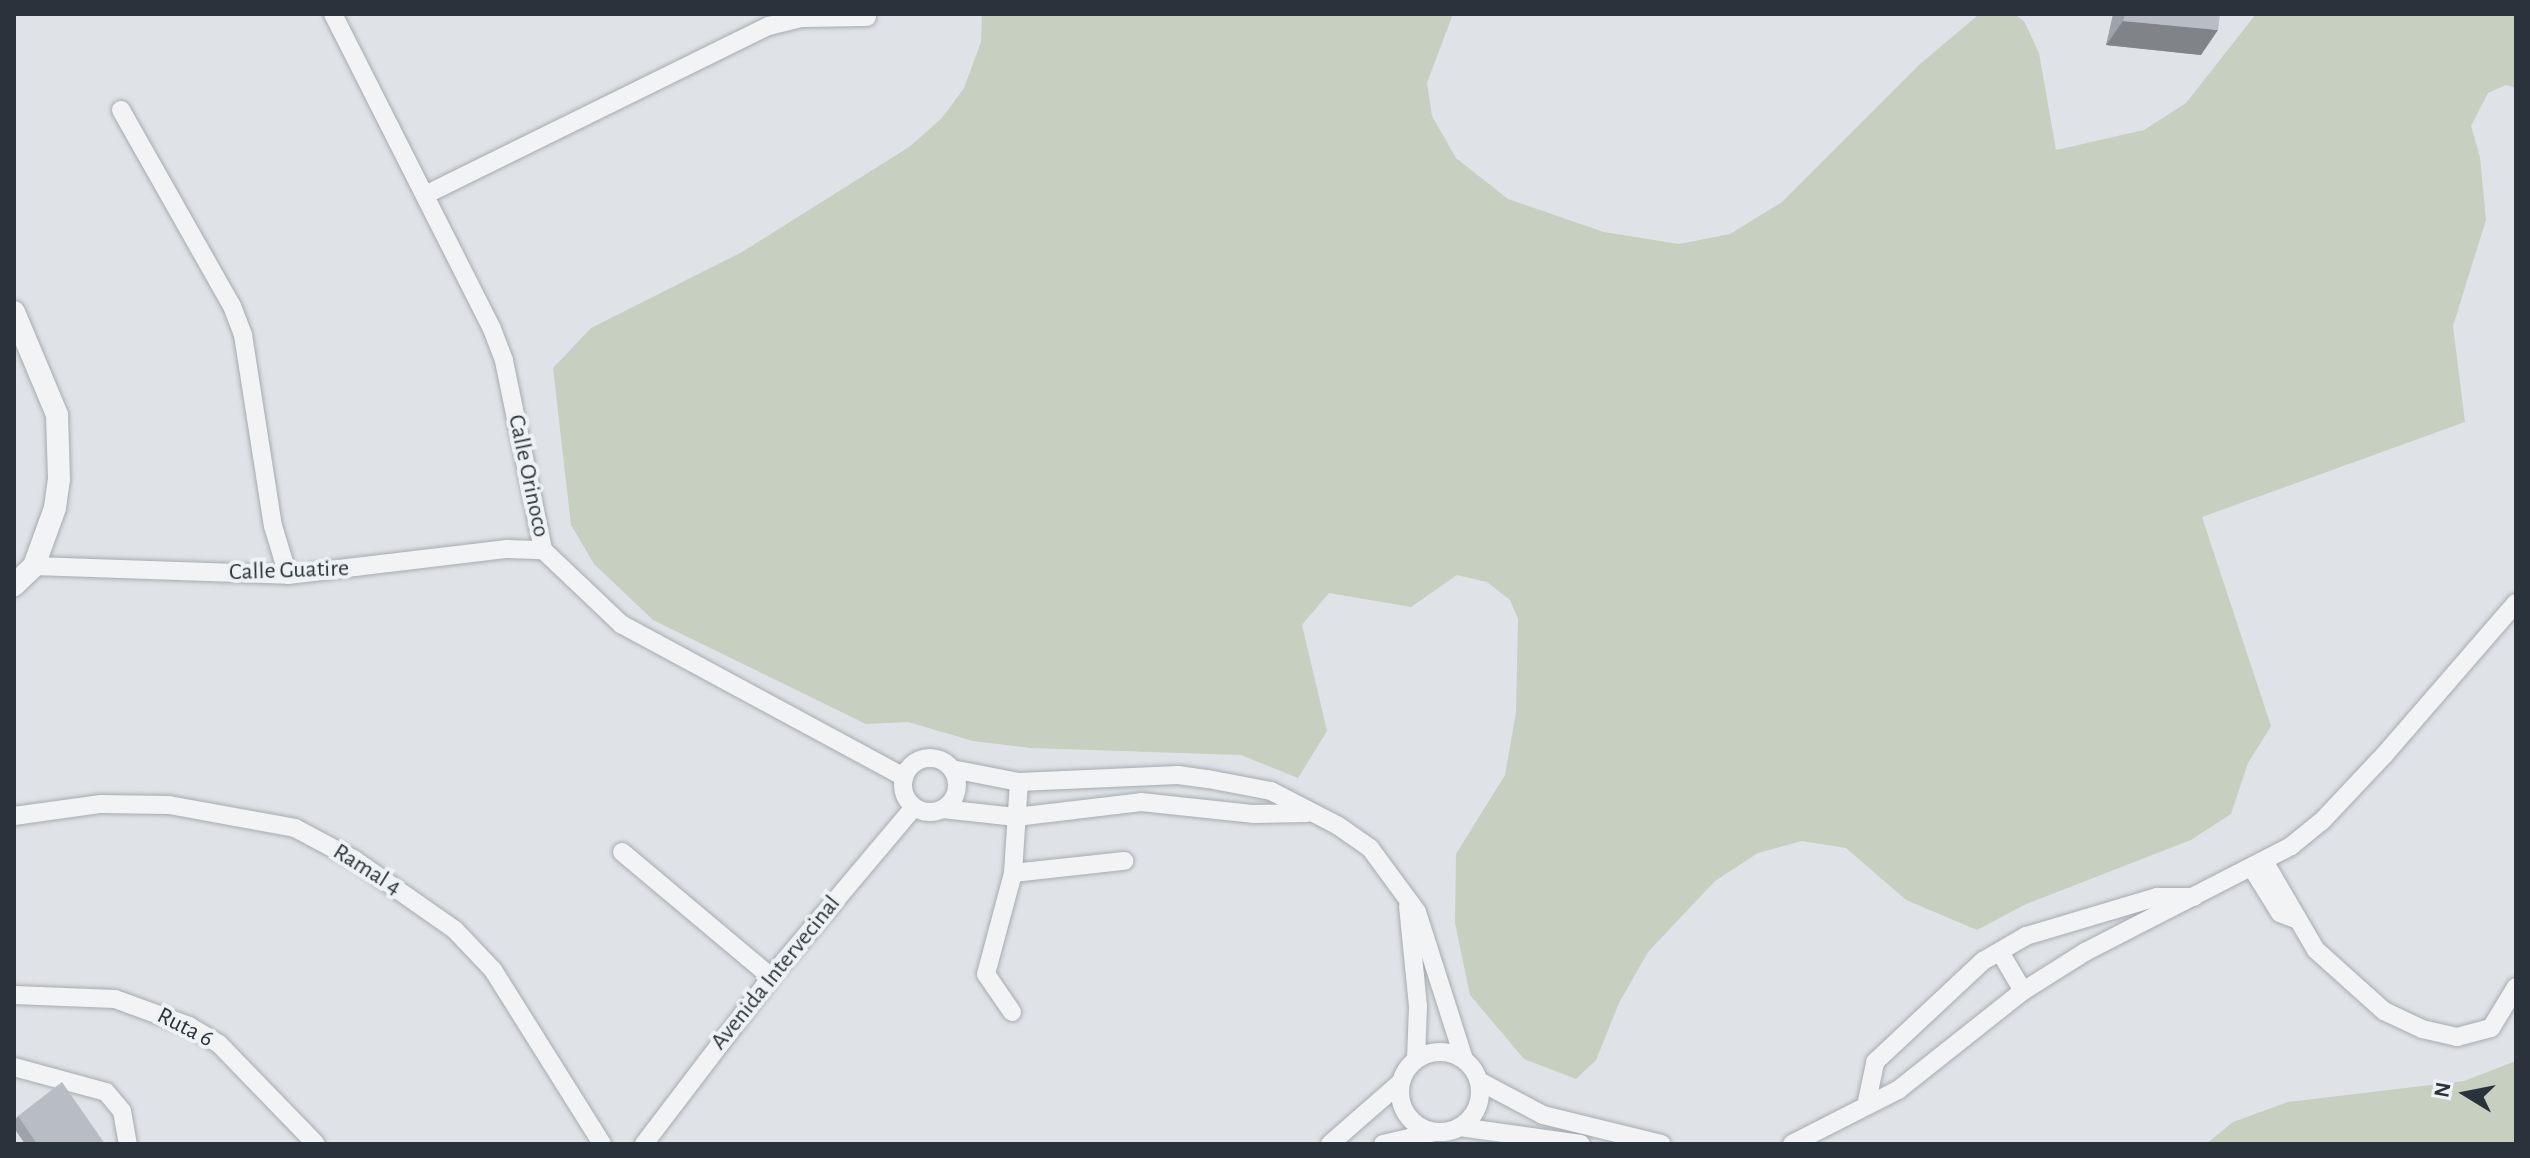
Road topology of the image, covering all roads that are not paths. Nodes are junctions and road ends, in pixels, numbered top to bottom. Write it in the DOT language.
graph roads {
  1 [pos="333,14"];
  2 [pos="867,17"];
  3 [pos="121,110"];
  4 [pos="427,194"];
  5 [pos="14,312"];
  6 [pos="543,550"];
  7 [pos="34,566"];
  8 [pos="288,575"];
  9 [pos="14,585"];
  10 [pos="2516,603"];
  11 [pos="952,769"];
  12 [pos="904,777"];
  13 [pos="1208,779"];
  14 [pos="1019,782"];
  15 [pos="914,807"];
  16 [pos="943,809"];
  17 [pos="1204,809"];
  18 [pos="1307,813"];
  19 [pos="14,816"];
  20 [pos="1016,817"];
  21 [pos="622,852"];
  22 [pos="1124,861"];
  23 [pos="2258,865"];
  24 [pos="1013,873"];
  25 [pos="2197,897"];
  26 [pos="1408,899"];
  27 [pos="2000,952"];
  28 [pos="771,977"];
  29 [pos="2516,987"];
  30 [pos="2023,991"];
  31 [pos="14,995"];
  32 [pos="1012,1012"];
  33 [pos="1416,1059"];
  34 [pos="1464,1059"];
  35 [pos="14,1067"];
  36 [pos="1479,1081"];
  37 [pos="1400,1083"];
  38 [pos="1867,1101"];
  39 [pos="1460,1127"];
  40 [pos="1435,1132"];
  41 [pos="128,1144"];
  42 [pos="316,1144"];
  43 [pos="602,1144"];
  44 [pos="644,1144"];
  45 [pos="1330,1144"];
  46 [pos="1383,1144"];
  47 [pos="1581,1144"];
  48 [pos="1662,1144"];
  49 [pos="1792,1144"];
  1 -- 4 [label="street, Calle Orinoco"];
  2 -- 4 [label="street"];
  3 -- 8 [label="street"];
  4 -- 6 [label="street, Calle Orinoco"];
  5 -- 7 [label="street"];
  6 -- 8 [label="street, Calle Guatire"];
  6 -- 12 [label="street, Calle Orinoco"];
  7 -- 8 [label="street, Calle Guatire"];
  7 -- 9 [label="street"];
  10 -- 23 [label="street"];
  11 -- 12 [label="street"];
  11 -- 14 [label="street"];
  11 -- 16 [label="street"];
  12 -- 15 [label="street"];
  13 -- 14 [label="street"];
  13 -- 17 [label="street"];
  13 -- 18 [label="street"];
  14 -- 20 [label="street"];
  15 -- 16 [label="street"];
  15 -- 28 [label="street, Avenida Intervecinal"];
  16 -- 20 [label="street"];
  17 -- 18 [label="street"];
  17 -- 20 [label="street"];
  18 -- 26 [label="street"];
  19 -- 43 [label="street, Ramal 4"];
  20 -- 24 [label="street"];
  21 -- 28 [label="street"];
  22 -- 24 [label="street"];
  23 -- 25 [label="street"];
  23 -- 29 [label="street"];
  24 -- 32 [label="street"];
  25 -- 27 [label="street"];
  25 -- 30 [label="street"];
  26 -- 33 [label="street"];
  26 -- 34 [label="street"];
  27 -- 30 [label="street"];
  27 -- 38 [label="street"];
  28 -- 44 [label="street, Avenida Intervecinal"];
  30 -- 38 [label="street"];
  31 -- 42 [label="street, Ruta 6"];
  33 -- 34 [label="street"];
  33 -- 37 [label="street"];
  34 -- 36 [label="street"];
  35 -- 41 [label="street"];
  36 -- 39 [label="street"];
  36 -- 48 [label="street"];
  37 -- 40 [label="street"];
  37 -- 45 [label="street"];
  38 -- 49 [label="street"];
  39 -- 40 [label="street"];
  39 -- 47 [label="street"];
  40 -- 46 [label="street"];
}
